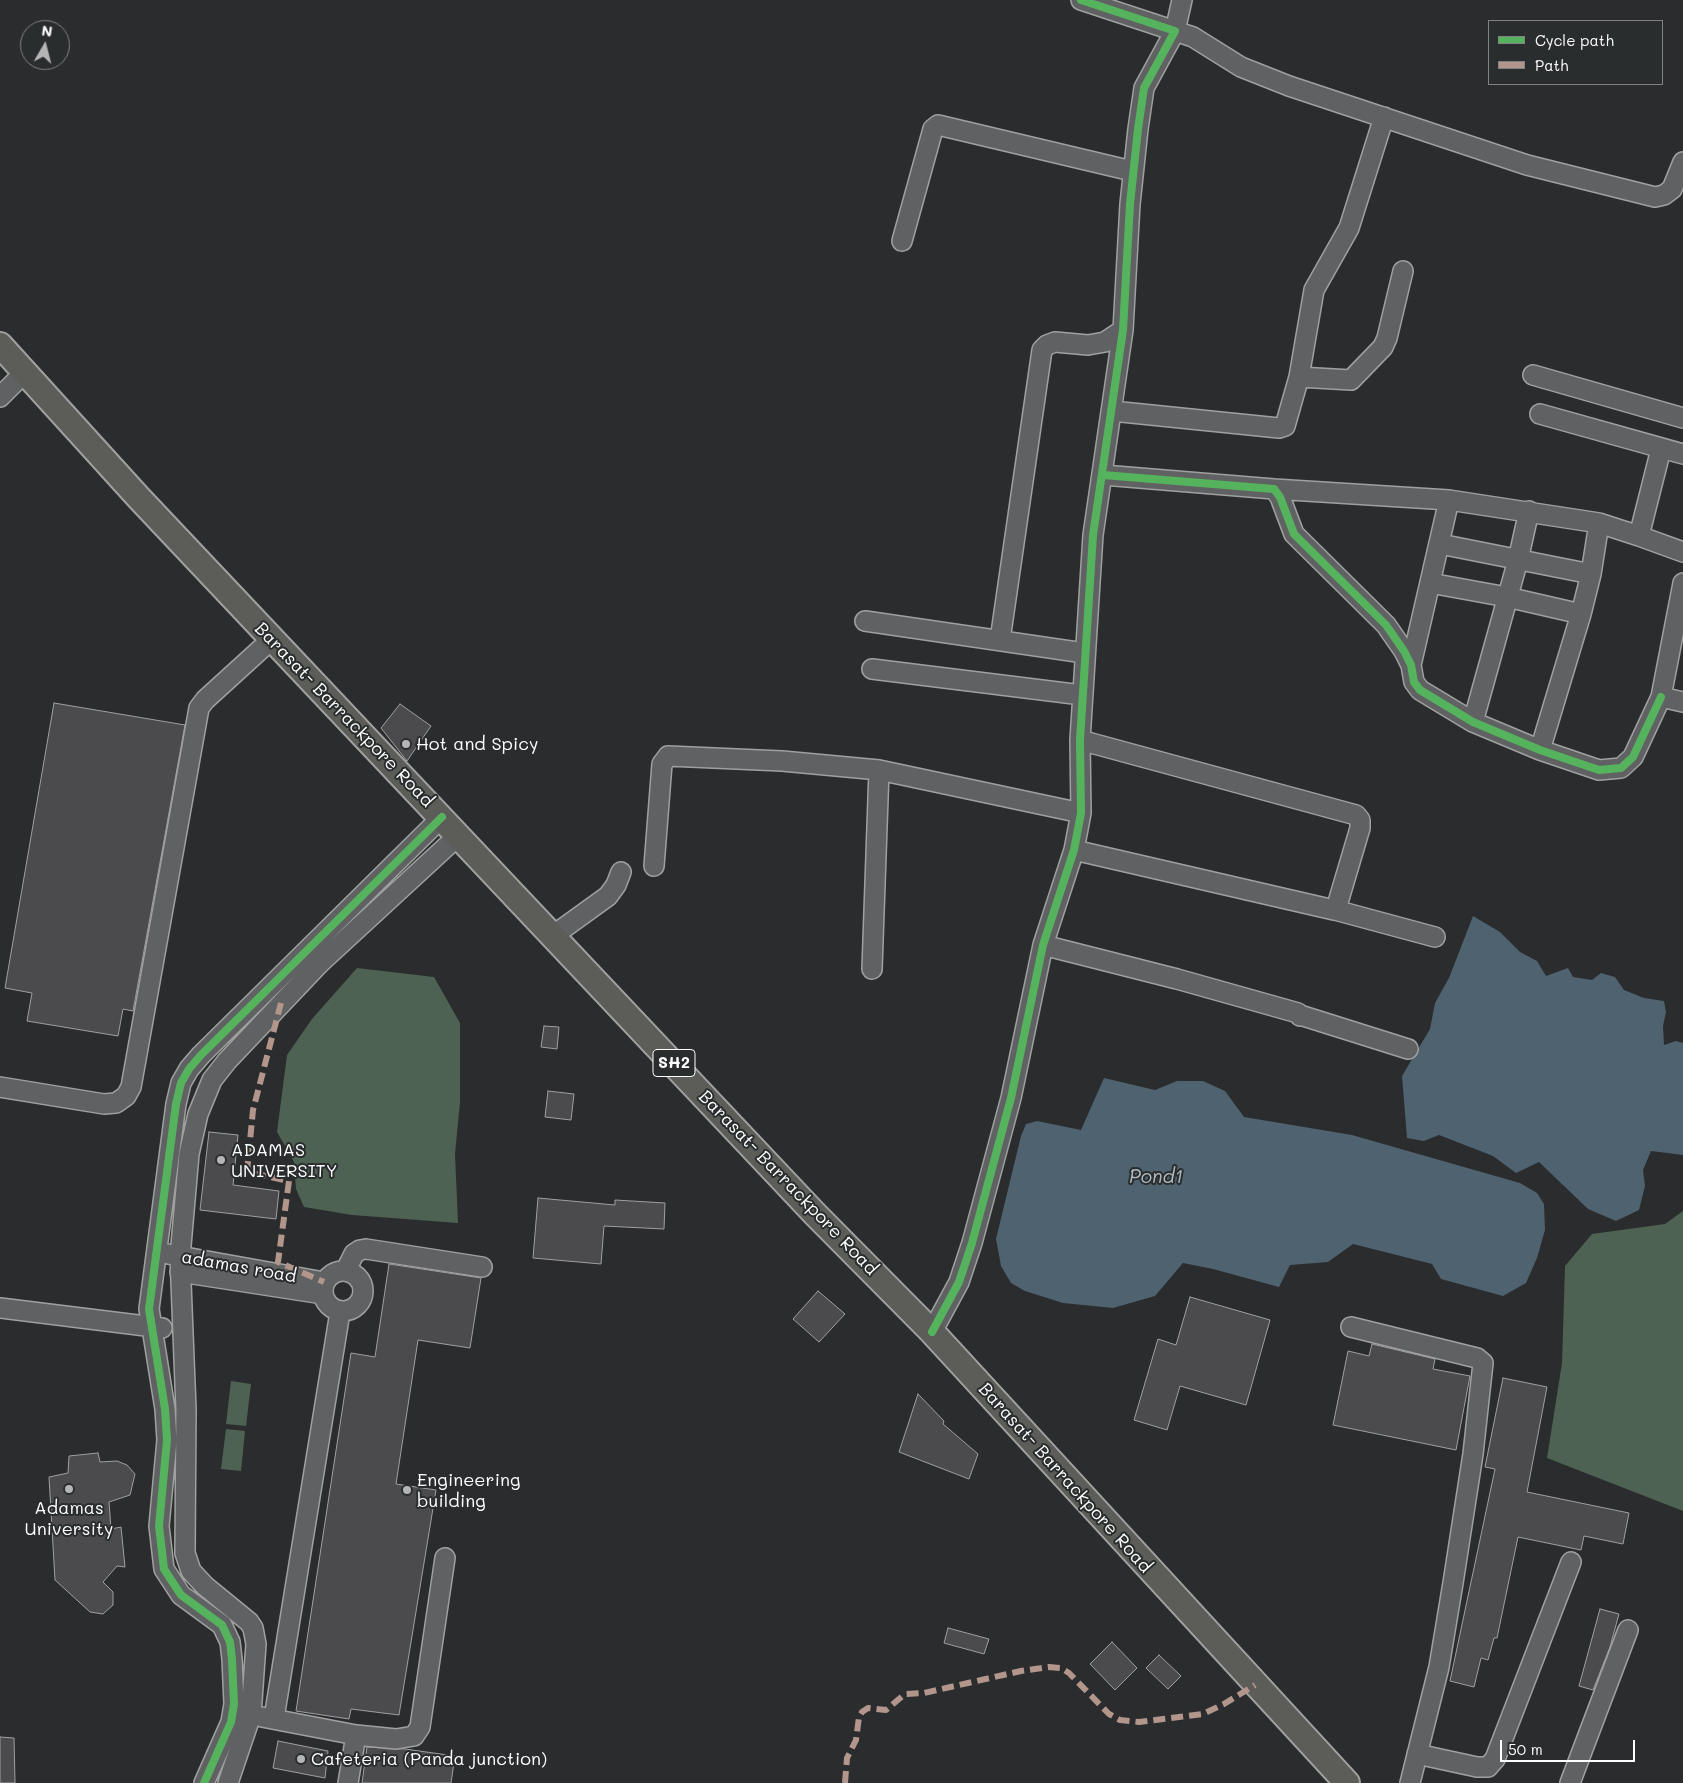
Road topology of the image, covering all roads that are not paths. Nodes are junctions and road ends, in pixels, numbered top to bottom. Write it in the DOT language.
graph roads {
  1 [pos="1081,0"];
  2 [pos="1182,0"];
  3 [pos="1175,31"];
  4 [pos="1384,117"];
  5 [pos="1683,162"];
  6 [pos="1132,171"];
  7 [pos="902,241"];
  8 [pos="1403,271"];
  9 [pos="1124,330"];
  10 [pos="0,345"];
  11 [pos="25,372"];
  12 [pos="1533,375"];
  13 [pos="1300,377"];
  14 [pos="0,397"];
  15 [pos="1112,411"];
  16 [pos="1540,414"];
  17 [pos="1683,418"];
  18 [pos="1661,449"];
  19 [pos="1683,454"];
  20 [pos="1103,475"];
  21 [pos="1274,489"];
  22 [pos="1449,500"];
  23 [pos="1529,511"];
  24 [pos="1599,523"];
  25 [pos="1639,536"];
  26 [pos="1440,544"];
  27 [pos="1683,552"];
  28 [pos="1518,560"];
  29 [pos="1591,574"];
  30 [pos="1683,583"];
  31 [pos="1430,584"];
  32 [pos="1507,597"];
  33 [pos="1581,614"];
  34 [pos="865,621"];
  35 [pos="272,639"];
  36 [pos="1000,640"];
  37 [pos="1084,653"];
  38 [pos="1411,665"];
  39 [pos="872,669"];
  40 [pos="1082,694"];
  41 [pos="1662,697"];
  42 [pos="1683,702"];
  43 [pos="1473,722"];
  44 [pos="1080,740"];
  45 [pos="1540,750"];
  46 [pos="879,770"];
  47 [pos="1081,813"];
  48 [pos="442,817"];
  49 [pos="459,835"];
  50 [pos="1074,850"];
  51 [pos="654,866"];
  52 [pos="620,872"];
  53 [pos="1335,910"];
  54 [pos="554,935"];
  55 [pos="1435,936"];
  56 [pos="1043,945"];
  57 [pos="872,969"];
  58 [pos="1408,1050"];
  59 [pos="0,1088"];
  60 [pos="155,1251"];
  61 [pos="180,1264"];
  62 [pos="482,1267"];
  63 [pos="346,1270"];
  64 [pos="324,1288"];
  65 [pos="0,1308"];
  66 [pos="340,1312"];
  67 [pos="153,1327"];
  68 [pos="1351,1327"];
  69 [pos="181,1330"];
  70 [pos="932,1332"];
  71 [pos="159,1526"];
  72 [pos="183,1528"];
  73 [pos="445,1558"];
  74 [pos="1571,1562"];
  75 [pos="1628,1630"];
  76 [pos="251,1715"];
  77 [pos="274,1718"];
  78 [pos="356,1735"];
  79 [pos="1417,1754"];
  80 [pos="204,1783"];
  81 [pos="228,1783"];
  82 [pos="348,1783"];
  83 [pos="1347,1783"];
  84 [pos="1410,1783"];
  85 [pos="1570,1783"];
  1 -- 3 [label="street"];
  2 -- 3 [label="street"];
  3 -- 4 [label="street"];
  3 -- 6 [label="street"];
  4 -- 5 [label="street"];
  4 -- 13 [label="street"];
  6 -- 7 [label="street"];
  6 -- 9 [label="street"];
  8 -- 13 [label="street"];
  9 -- 15 [label="street"];
  9 -- 36 [label="street"];
  10 -- 11 [label="main road, Barasat- Barrackpore Road / SH2"];
  11 -- 14 [label="street"];
  11 -- 35 [label="main road, Barasat- Barrackpore Road / SH2"];
  12 -- 17 [label="street"];
  13 -- 15 [label="street"];
  15 -- 20 [label="street"];
  16 -- 18 [label="street"];
  18 -- 19 [label="street"];
  18 -- 25 [label="street"];
  20 -- 21 [label="street"];
  20 -- 37 [label="street"];
  21 -- 22 [label="street"];
  21 -- 38 [label="street"];
  22 -- 23 [label="street"];
  22 -- 26 [label="street"];
  23 -- 24 [label="street"];
  23 -- 28 [label="street"];
  24 -- 25 [label="street"];
  24 -- 29 [label="street"];
  25 -- 27 [label="street"];
  26 -- 28 [label="street"];
  26 -- 31 [label="street"];
  28 -- 29 [label="street"];
  28 -- 32 [label="street"];
  29 -- 33 [label="street"];
  30 -- 41 [label="street"];
  31 -- 32 [label="street"];
  31 -- 38 [label="street"];
  32 -- 33 [label="street"];
  32 -- 43 [label="street"];
  33 -- 45 [label="street"];
  34 -- 36 [label="street"];
  35 -- 48 [label="main road, Barasat- Barrackpore Road / SH2"];
  35 -- 59 [label="street"];
  36 -- 37 [label="street"];
  37 -- 40 [label="street"];
  38 -- 43 [label="street"];
  39 -- 40 [label="street"];
  40 -- 44 [label="street"];
  41 -- 42 [label="street"];
  41 -- 45 [label="street"];
  43 -- 45 [label="street"];
  44 -- 47 [label="street"];
  44 -- 53 [label="street"];
  46 -- 47 [label="street"];
  46 -- 51 [label="street"];
  46 -- 57 [label="street"];
  47 -- 50 [label="street"];
  48 -- 49 [label="main road, Barasat- Barrackpore Road / SH2"];
  48 -- 60 [label="street"];
  49 -- 54 [label="main road, Barasat- Barrackpore Road / SH2"];
  49 -- 61 [label="street"];
  50 -- 53 [label="street"];
  50 -- 56 [label="street"];
  52 -- 54 [label="street"];
  53 -- 55 [label="street"];
  54 -- 70 [label="main road, Barasat- Barrackpore Road / SH2"];
  56 -- 58 [label="street"];
  56 -- 70 [label="street"];
  60 -- 61 [label="street, adamas road"];
  60 -- 67 [label="street"];
  61 -- 64 [label="street, adamas road"];
  61 -- 69 [label="street"];
  62 -- 63 [label="street"];
  63 -- 64 [label="street"];
  63 -- 66 [label="street"];
  64 -- 66 [label="street"];
  65 -- 67 [label="street"];
  66 -- 77 [label="street"];
  67 -- 69 [label="street"];
  67 -- 71 [label="street"];
  68 -- 79 [label="street"];
  69 -- 72 [label="street"];
  70 -- 83 [label="main road, Barasat- Barrackpore Road / SH2"];
  71 -- 72 [label="street"];
  71 -- 80 [label="street"];
  72 -- 76 [label="street"];
  73 -- 78 [label="street"];
  74 -- 79 [label="street"];
  75 -- 85 [label="street"];
  76 -- 77 [label="street"];
  76 -- 81 [label="street"];
  77 -- 78 [label="street"];
  78 -- 82 [label="street"];
  79 -- 84 [label="street"];
}
